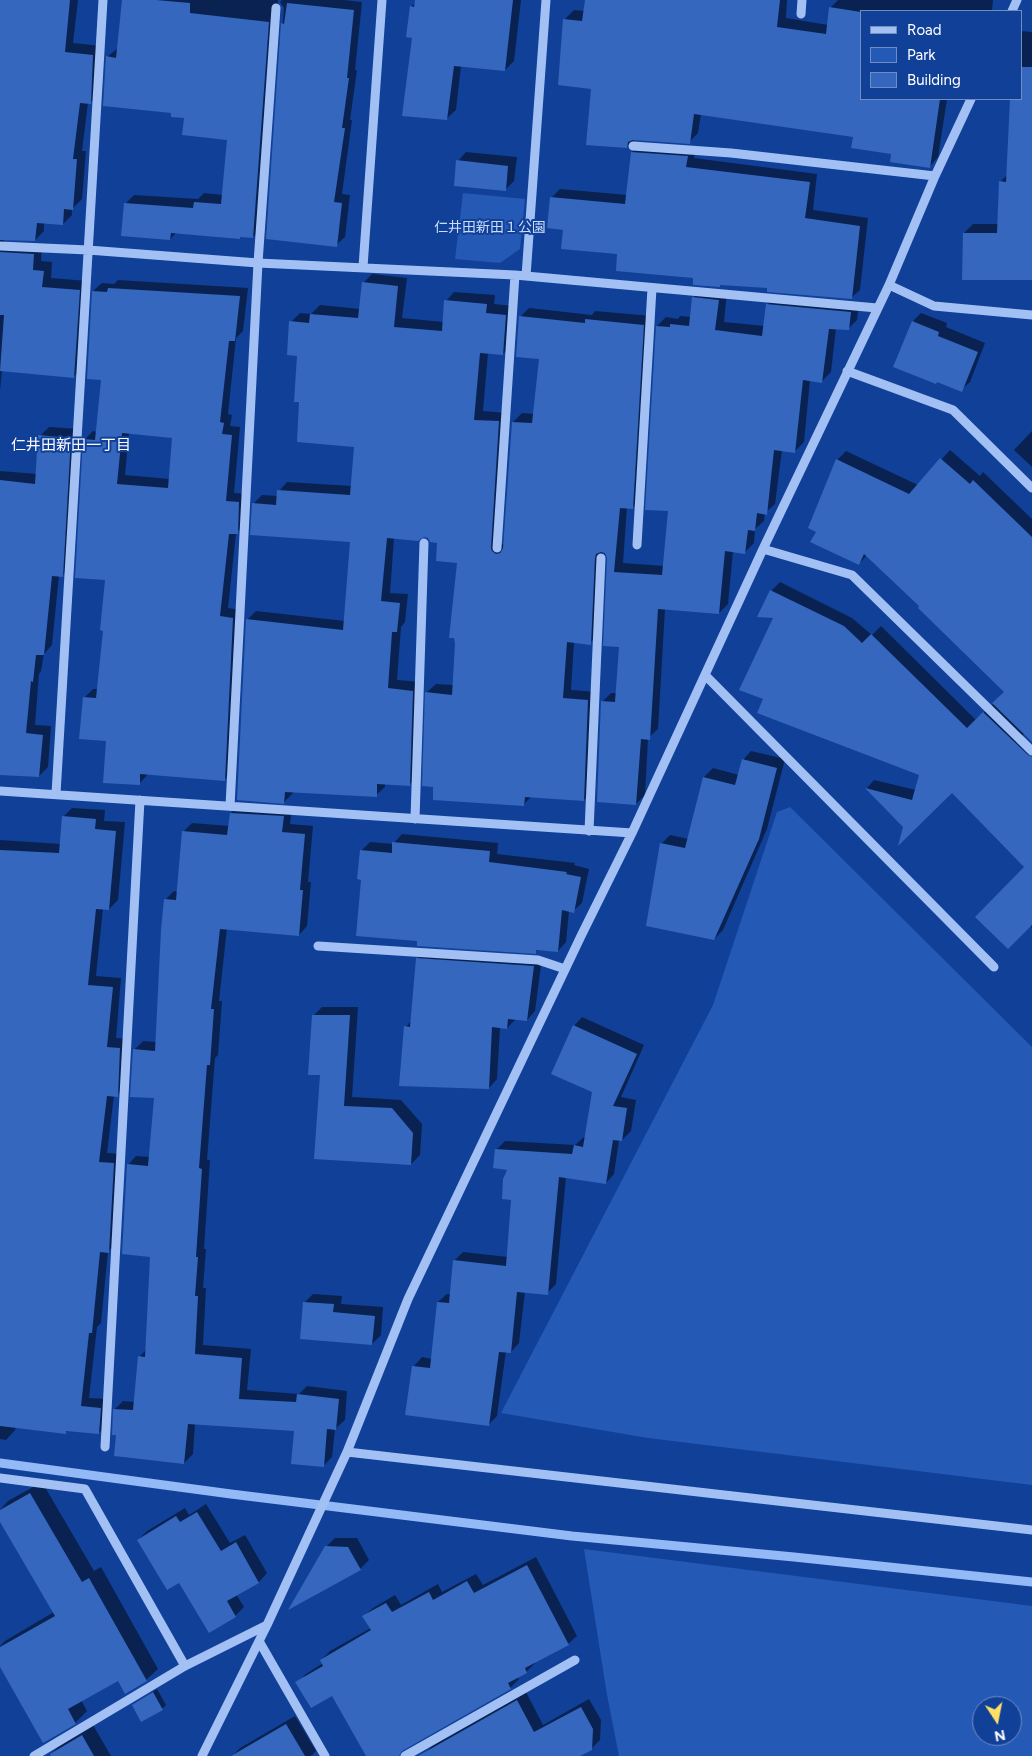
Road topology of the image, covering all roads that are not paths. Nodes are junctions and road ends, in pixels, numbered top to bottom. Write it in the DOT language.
graph roads {
  1 [pos="103,0"];
  2 [pos="382,0"];
  3 [pos="546,0"];
  4 [pos="802,0"];
  5 [pos="276,8"];
  6 [pos="801,14"];
  7 [pos="971,100"];
  8 [pos="633,146"];
  9 [pos="935,176"];
  10 [pos="0,246"];
  11 [pos="88,250"];
  12 [pos="258,263"];
  13 [pos="363,267"];
  14 [pos="515,275"];
  15 [pos="526,276"];
  16 [pos="889,285"];
  17 [pos="652,288"];
  18 [pos="877,308"];
  19 [pos="1032,315"];
  20 [pos="847,371"];
  21 [pos="1032,488"];
  22 [pos="424,543"];
  23 [pos="637,545"];
  24 [pos="497,548"];
  25 [pos="763,549"];
  26 [pos="601,558"];
  27 [pos="705,675"];
  28 [pos="1032,751"];
  29 [pos="0,790"];
  30 [pos="56,794"];
  31 [pos="140,800"];
  32 [pos="230,806"];
  33 [pos="415,819"];
  34 [pos="589,831"];
  35 [pos="632,833"];
  36 [pos="318,946"];
  37 [pos="994,967"];
  38 [pos="565,969"];
  39 [pos="105,1447"];
  40 [pos="347,1452"];
  41 [pos="0,1478"];
  42 [pos="1032,1530"];
  43 [pos="268,1624"];
  44 [pos="259,1642"];
  45 [pos="575,1660"];
  46 [pos="185,1666"];
  47 [pos="34,1756"];
  48 [pos="202,1756"];
  49 [pos="325,1756"];
  50 [pos="405,1756"];
  1 -- 11 [label="street"];
  2 -- 13 [label="street"];
  3 -- 15 [label="street"];
  4 -- 6 [label="street"];
  5 -- 12 [label="street"];
  7 -- 9 [label="street"];
  8 -- 9 [label="street"];
  9 -- 16 [label="street"];
  10 -- 11 [label="street"];
  11 -- 12 [label="street"];
  11 -- 30 [label="street"];
  12 -- 13 [label="street"];
  12 -- 32 [label="street"];
  13 -- 14 [label="street"];
  14 -- 15 [label="street"];
  14 -- 24 [label="street"];
  15 -- 17 [label="street"];
  16 -- 18 [label="street"];
  16 -- 19 [label="street"];
  17 -- 18 [label="street"];
  17 -- 23 [label="street"];
  18 -- 20 [label="street"];
  20 -- 21 [label="street"];
  20 -- 25 [label="street"];
  22 -- 33 [label="street"];
  25 -- 27 [label="street"];
  25 -- 28 [label="street"];
  26 -- 34 [label="street"];
  27 -- 35 [label="street"];
  27 -- 37 [label="street"];
  29 -- 30 [label="street"];
  30 -- 31 [label="street"];
  31 -- 32 [label="street"];
  31 -- 39 [label="street"];
  32 -- 33 [label="street"];
  33 -- 34 [label="street"];
  34 -- 35 [label="street"];
  35 -- 38 [label="street"];
  36 -- 38 [label="street"];
  38 -- 40 [label="street"];
  40 -- 42 [label="street"];
  40 -- 43 [label="street"];
  41 -- 46 [label="street"];
  43 -- 44 [label="street"];
  43 -- 46 [label="street"];
  44 -- 48 [label="street"];
  44 -- 49 [label="street"];
  45 -- 50 [label="street"];
  46 -- 47 [label="street"];
}
